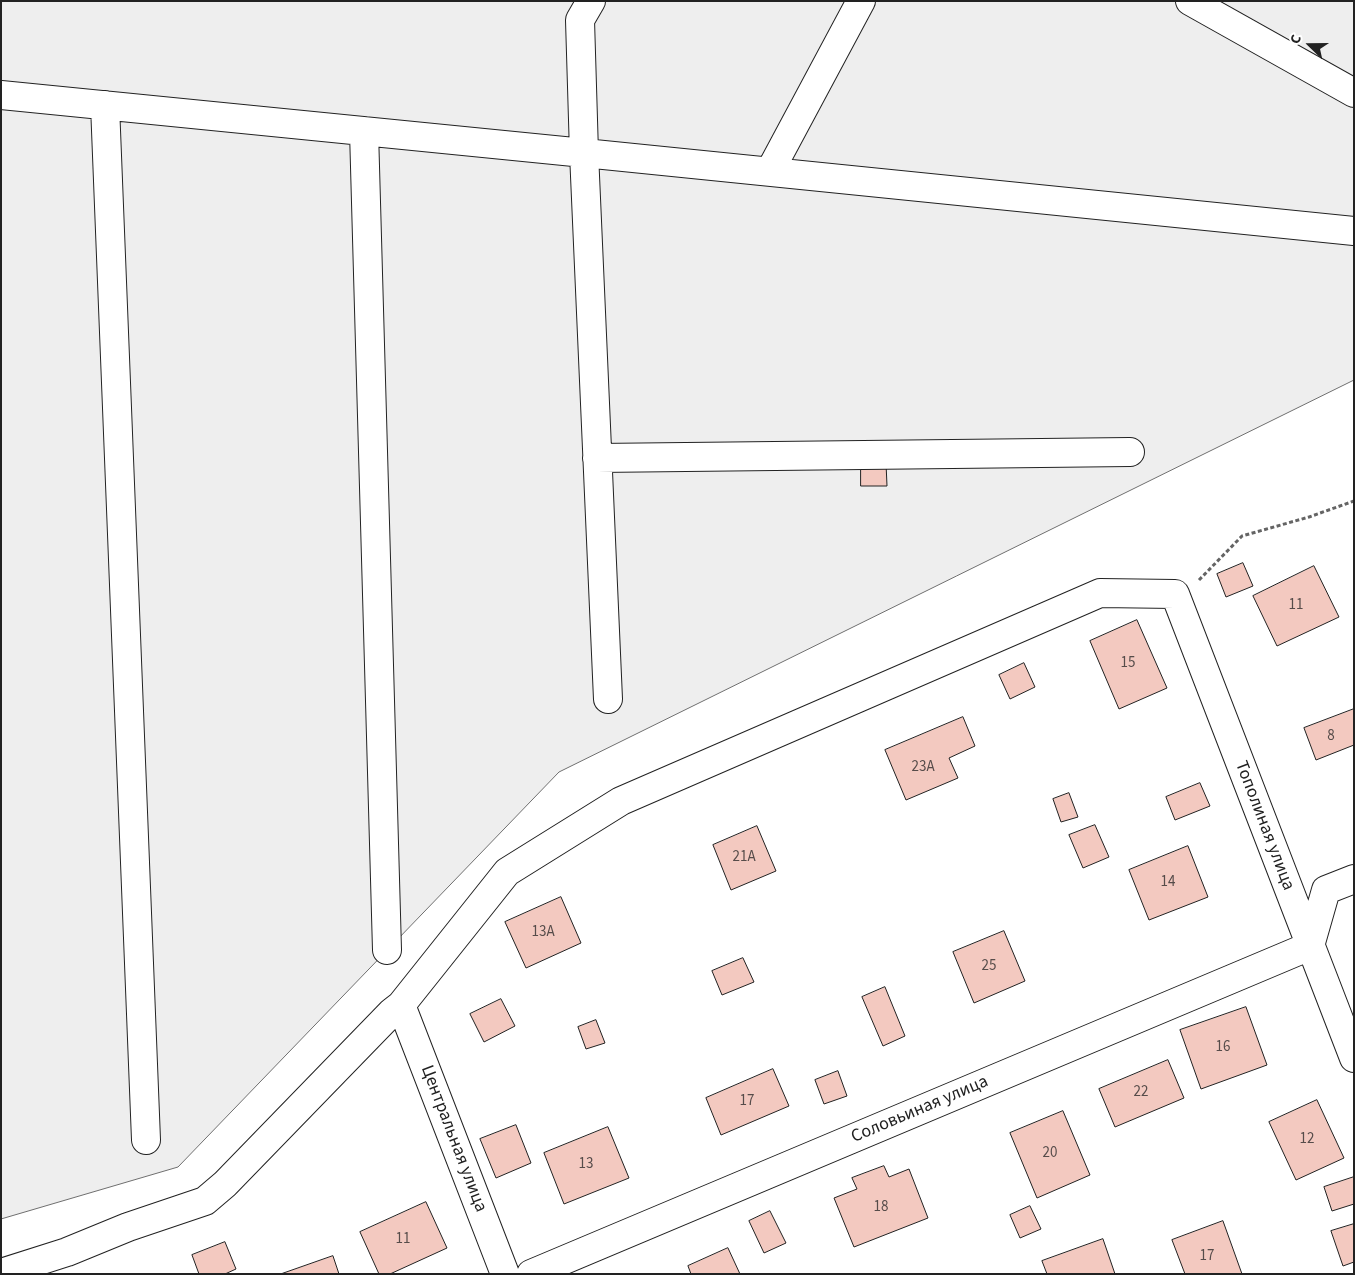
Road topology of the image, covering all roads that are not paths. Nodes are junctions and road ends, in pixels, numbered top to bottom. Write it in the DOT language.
graph roads {
  1 [pos="591,1"];
  2 [pos="861,1"];
  3 [pos="1190,1"];
  4 [pos="1354,93"];
  5 [pos="1,95"];
  6 [pos="105,106"];
  7 [pos="364,131"];
  8 [pos="584,152"];
  9 [pos="770,172"];
  10 [pos="1354,231"];
  11 [pos="1130,452"];
  12 [pos="597,458"];
  13 [pos="608,699"];
  14 [pos="1354,879"];
  15 [pos="1310,946"];
  16 [pos="388,950"];
  17 [pos="401,1005"];
  18 [pos="1354,1058"];
  19 [pos="146,1140"];
  20 [pos="1,1273"];
  21 [pos="505,1274"];
  22 [pos="531,1274"];
  1 -- 8 [label="street"];
  2 -- 9 [label="street"];
  3 -- 4 [label="street"];
  5 -- 6 [label="street"];
  6 -- 7 [label="street"];
  6 -- 19 [label="street"];
  7 -- 8 [label="street"];
  7 -- 16 [label="street"];
  8 -- 9 [label="street"];
  8 -- 12 [label="street"];
  9 -- 10 [label="street"];
  11 -- 12 [label="street"];
  12 -- 13 [label="street"];
  14 -- 15 [label="street"];
  15 -- 17 [label="street, Тополиная улица"];
  15 -- 18 [label="street, Тополиная улица"];
  15 -- 22 [label="street, Соловьиная улица"];
  17 -- 20 [label="street"];
  17 -- 21 [label="street, Центральная улица"];
}
